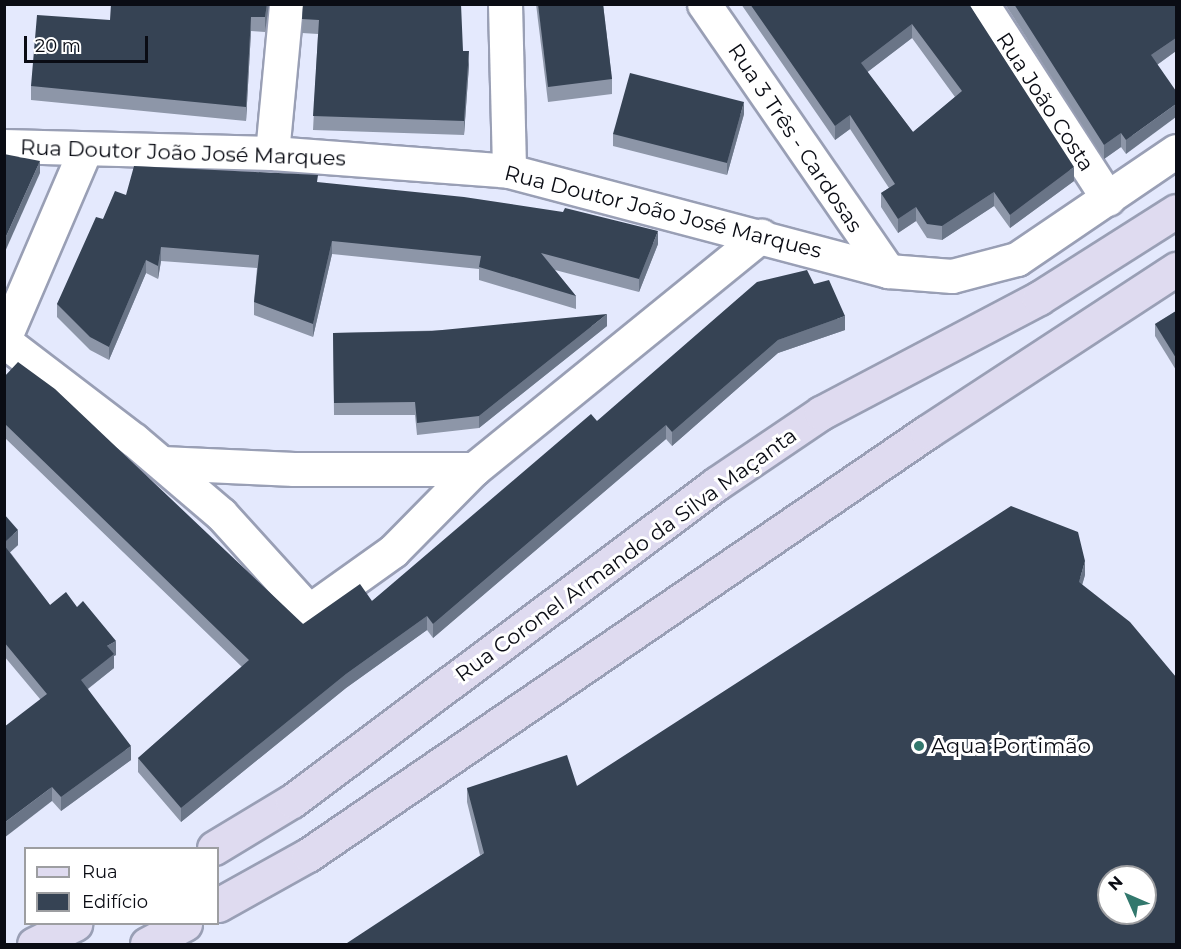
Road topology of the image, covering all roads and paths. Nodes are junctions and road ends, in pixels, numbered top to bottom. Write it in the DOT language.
graph roads {
  1 [pos="286,4"];
  2 [pos="505,4"];
  3 [pos="704,4"];
  4 [pos="981,4"];
  5 [pos="4,146"];
  6 [pos="85,150"];
  7 [pos="1176,152"];
  8 [pos="272,153"];
  9 [pos="509,171"];
  10 [pos="1108,198"];
  11 [pos="1176,211"];
  12 [pos="761,236"];
  13 [pos="1176,269"];
  14 [pos="888,271"];
  15 [pos="4,340"];
  16 [pos="162,463"];
  17 [pos="474,470"];
  18 [pos="217,847"];
  19 [pos="219,904"];
  20 [pos="73,925"];
  21 [pos="183,925"];
  22 [pos="34,945"];
  23 [pos="147,945"];
  1 -- 8 [label="street"];
  2 -- 9 [label="street"];
  3 -- 14 [label="street, Rua 3 Três - Cardosas"];
  4 -- 10 [label="street, Rua João Costa"];
  5 -- 6 [label="street, Rua Doutor João José Marques"];
  6 -- 8 [label="street, Rua Doutor João José Marques"];
  6 -- 15 [label="street"];
  7 -- 10 [label="street, Rua Doutor João José Marques"];
  8 -- 9 [label="street, Rua Doutor João José Marques"];
  9 -- 12 [label="street, Rua Doutor João José Marques"];
  10 -- 14 [label="street, Rua Doutor João José Marques"];
  11 -- 18 [label="main road, Rua Coronel Armando da Silva Maçanta"];
  12 -- 14 [label="street, Rua Doutor João José Marques"];
  12 -- 17 [label="street"];
  13 -- 19 [label="main road"];
  15 -- 16 [label="street"];
  16 -- 17 [label="street"];
  16 -- 17 [label="street"];
  20 -- 22 [label="main road"];
  21 -- 23 [label="main road"];
}
